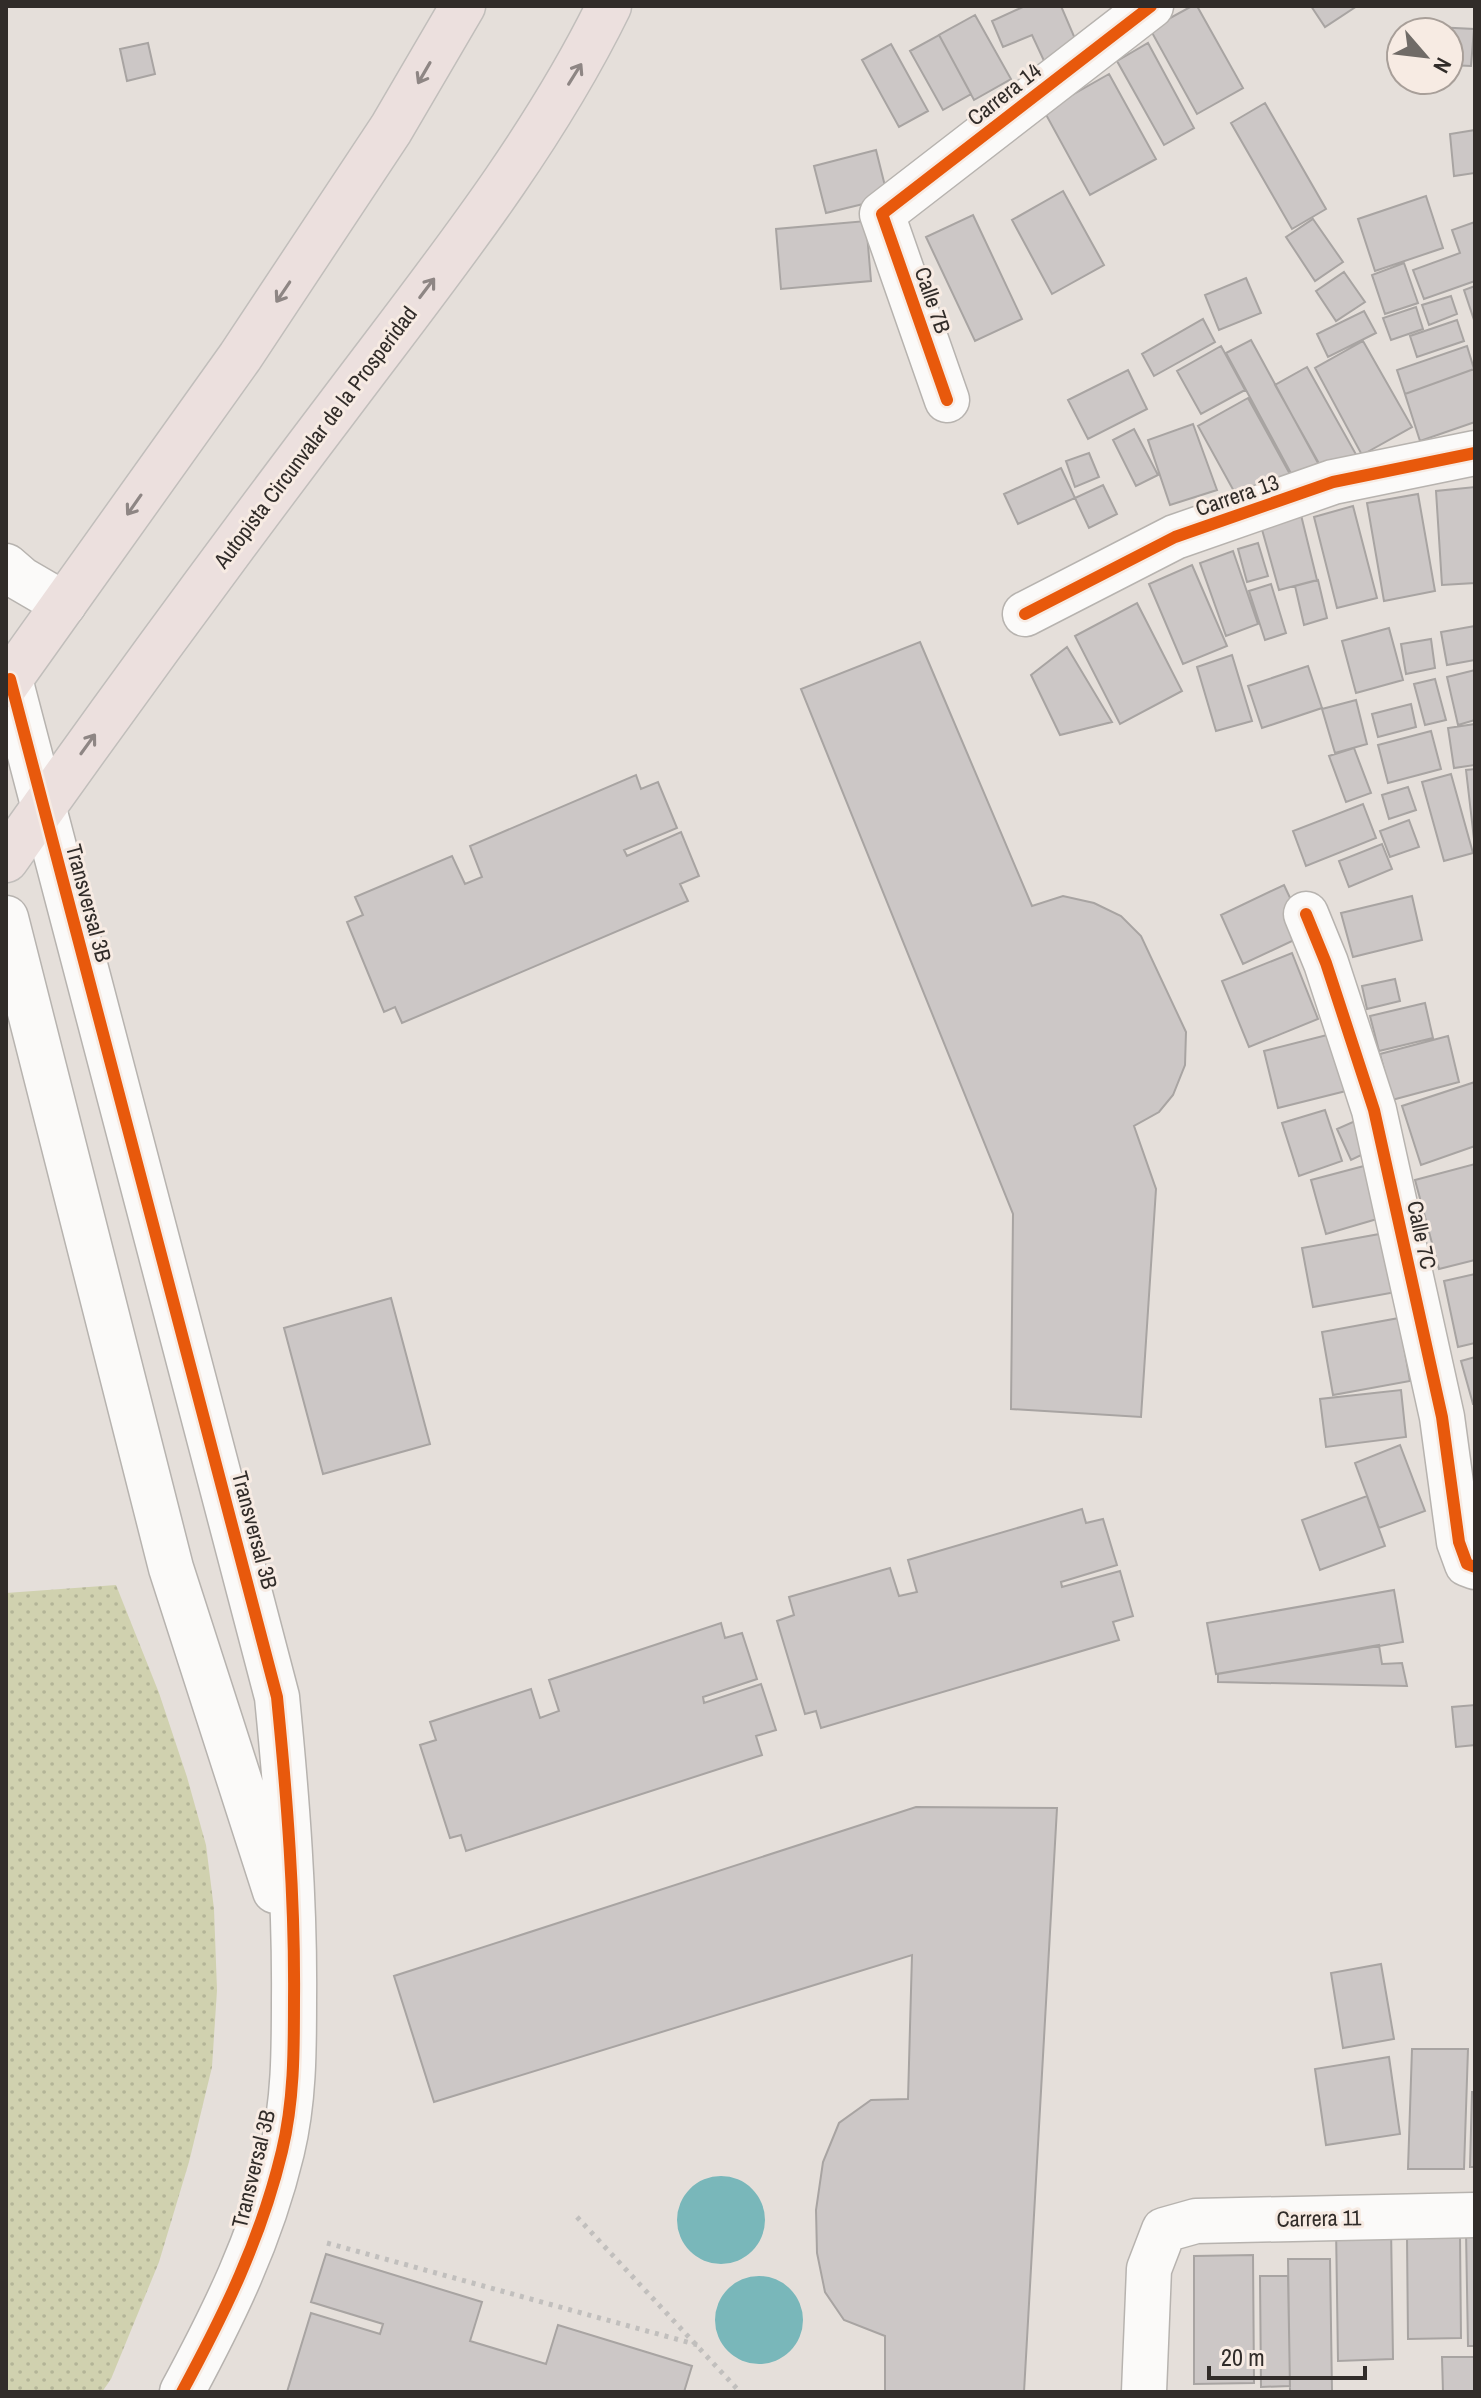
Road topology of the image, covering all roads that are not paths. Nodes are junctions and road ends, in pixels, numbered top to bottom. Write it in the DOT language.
graph roads {
  1 [pos="463,6"];
  2 [pos="609,6"];
  3 [pos="1124,14"];
  4 [pos="882,214"];
  5 [pos="947,400"];
  6 [pos="1475,453"];
  7 [pos="6,566"];
  8 [pos="64,604"];
  9 [pos="1025,614"];
  10 [pos="8,682"];
  11 [pos="43,807"];
  12 [pos="6,860"];
  13 [pos="1306,914"];
  14 [pos="6,918"];
  15 [pos="1475,1567"];
  16 [pos="295,1950"];
  17 [pos="1475,2215"];
  18 [pos="182,2392"];
  19 [pos="1144,2392"];
  1 -- 8 [label="highway, one-way"];
  11 -- 2 [label="highway, Autopista Circunvalar de la Prosperidad, one-way"];
  3 -- 4 [label="street, Carrera 14"];
  4 -- 5 [label="street, Calle 7B"];
  6 -- 9 [label="street, Carrera 13"];
  7 -- 8 [label="street"];
  8 -- 10 [label="highway"];
  10 -- 11 [label="street, Transversal 3B"];
  11 -- 12 [label="highway, Autopista Circunvalar de la Prosperidad"];
  11 -- 16 [label="street, Transversal 3B"];
  13 -- 15 [label="street, Calle 7C"];
  14 -- 16 [label="street, Transversal 3B"];
  16 -- 18 [label="street, Transversal 3B"];
  17 -- 19 [label="street, Carrera 11"];
}
